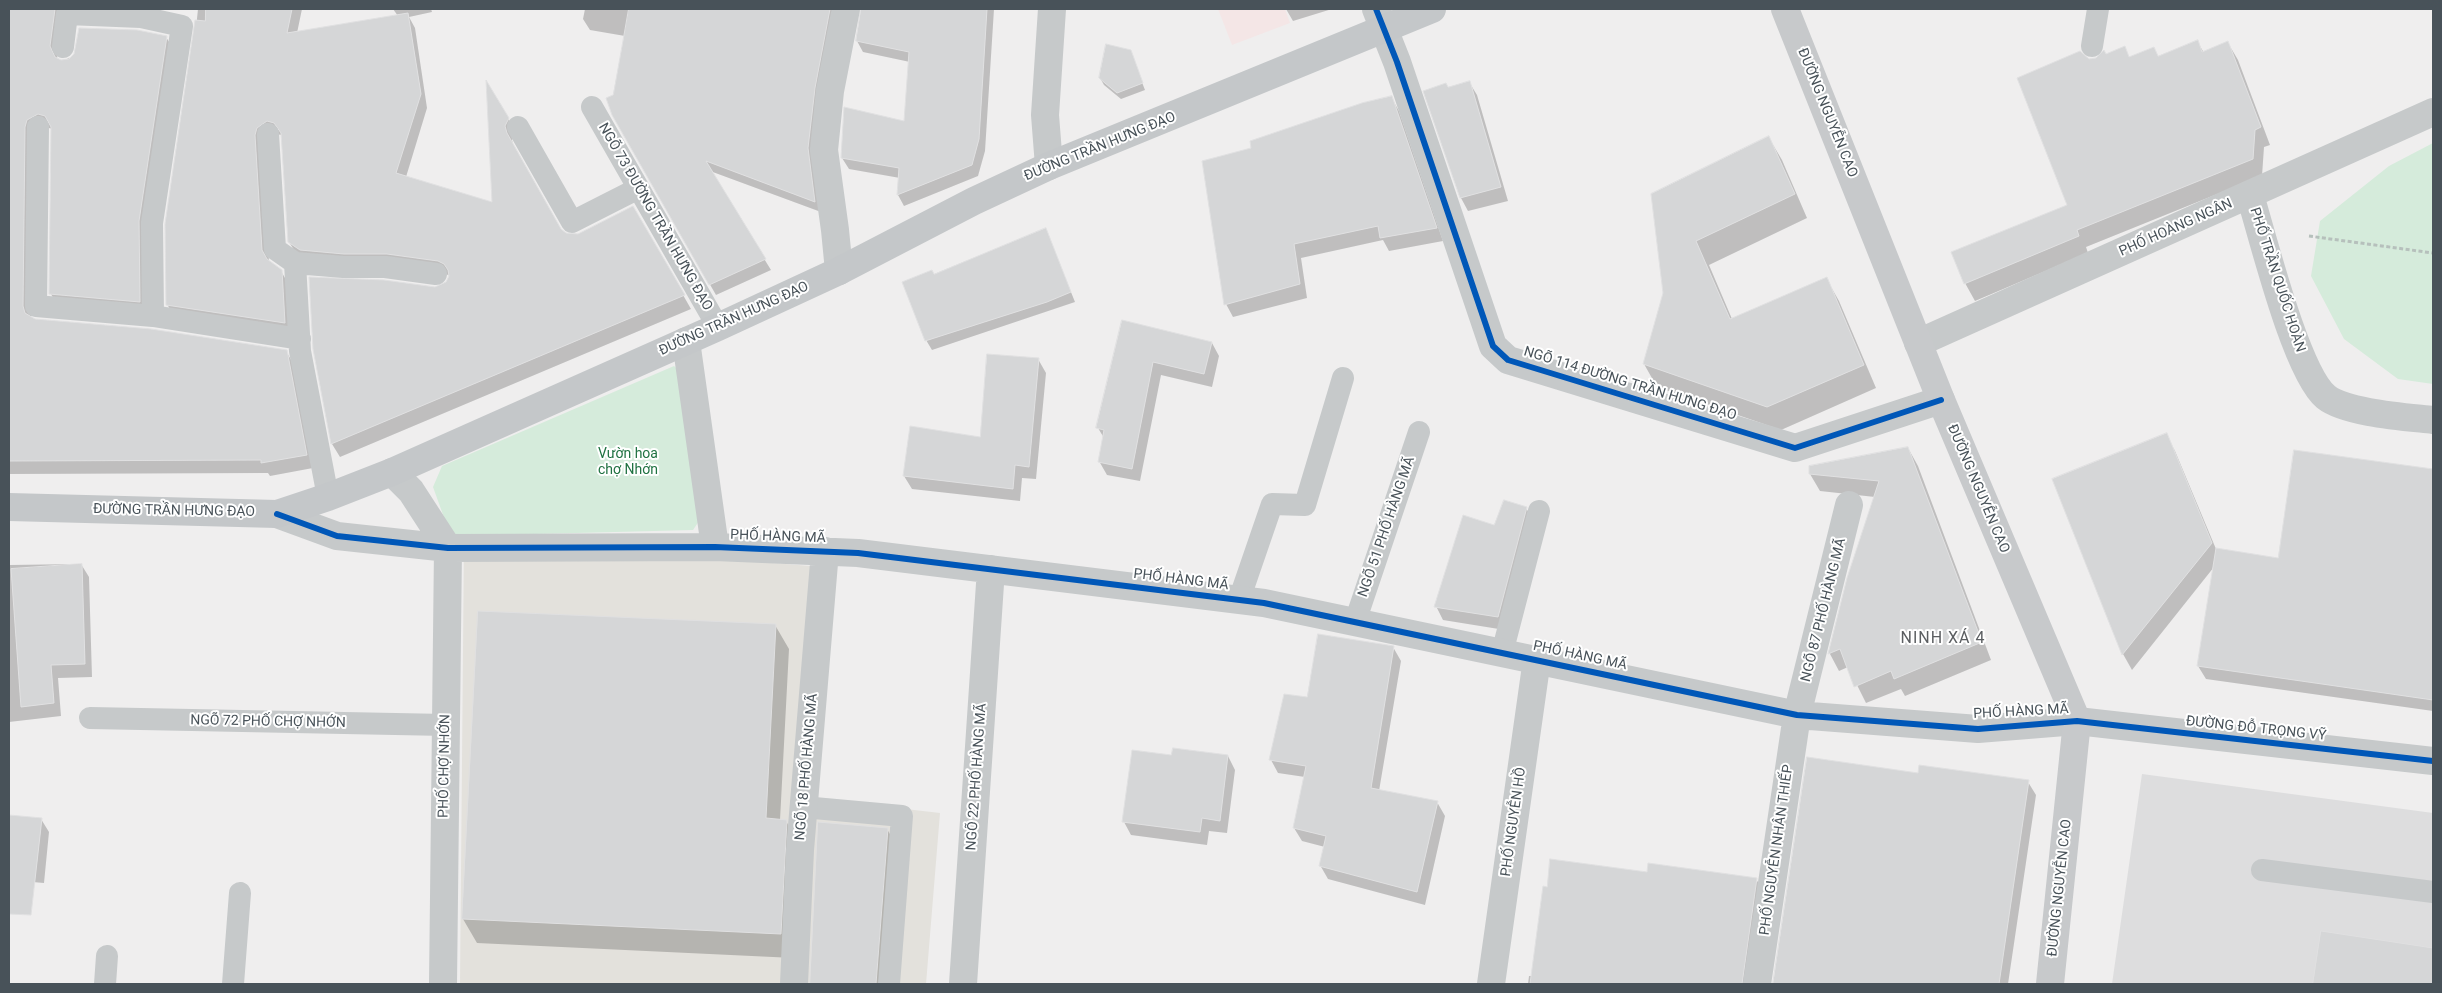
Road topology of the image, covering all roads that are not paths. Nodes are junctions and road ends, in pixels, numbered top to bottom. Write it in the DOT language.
graph roads {
  1 [pos="846,9"];
  2 [pos="1052,9"];
  3 [pos="1432,9"];
  4 [pos="1785,9"];
  5 [pos="2098,9"];
  6 [pos="141,13"];
  7 [pos="1380,19"];
  8 [pos="2092,46"];
  9 [pos="63,48"];
  10 [pos="592,107"];
  11 [pos="2433,112"];
  12 [pos="38,127"];
  13 [pos="518,127"];
  14 [pos="268,134"];
  15 [pos="1049,166"];
  16 [pos="637,189"];
  17 [pos="2250,195"];
  18 [pos="295,263"];
  19 [pos="839,271"];
  20 [pos="436,274"];
  21 [pos="153,316"];
  22 [pos="718,327"];
  23 [pos="300,339"];
  24 [pos="686,341"];
  25 [pos="1918,342"];
  26 [pos="1343,378"];
  27 [pos="1941,400"];
  28 [pos="2433,420"];
  29 [pos="1419,432"];
  30 [pos="392,472"];
  31 [pos="328,497"];
  32 [pos="1849,505"];
  33 [pos="9,508"];
  34 [pos="1539,511"];
  35 [pos="277,514"];
  36 [pos="715,547"];
  37 [pos="448,548"];
  38 [pos="825,551"];
  39 [pos="991,569"];
  40 [pos="1240,600"];
  41 [pos="1355,622"];
  42 [pos="1502,652"];
  43 [pos="1537,659"];
  44 [pos="1797,715"];
  45 [pos="90,718"];
  46 [pos="2077,721"];
  47 [pos="446,725"];
  48 [pos="2433,761"];
  49 [pos="803,807"];
  50 [pos="2262,870"];
  51 [pos="240,892"];
  52 [pos="2433,892"];
  53 [pos="107,956"];
  54 [pos="105,984"];
  55 [pos="234,984"];
  56 [pos="443,984"];
  57 [pos="794,984"];
  58 [pos="889,984"];
  59 [pos="963,984"];
  60 [pos="1491,984"];
  61 [pos="1757,984"];
  62 [pos="2050,984"];
  1 -- 19 [label="street"];
  2 -- 15 [label="street"];
  3 -- 7 [label="main road, ĐƯỜNG TRẦN HƯNG ĐẠO"];
  4 -- 25 [label="main road, ĐƯỜNG NGUYỄN CAO"];
  5 -- 8 [label="lane"];
  6 -- 9 [label="lane"];
  6 -- 21 [label="lane"];
  7 -- 15 [label="main road, ĐƯỜNG TRẦN HƯNG ĐẠO"];
  7 -- 27 [label="street, NGÕ 114 ĐƯỜNG TRẦN HƯNG ĐẠO"];
  10 -- 16 [label="lane, NGÕ 73 ĐƯỜNG TRẦN HƯNG ĐẠO"];
  11 -- 17 [label="street, PHỐ HOÀNG NGÂN"];
  12 -- 21 [label="lane"];
  13 -- 16 [label="lane"];
  14 -- 18 [label="lane"];
  15 -- 19 [label="main road, ĐƯỜNG TRẦN HƯNG ĐẠO"];
  16 -- 22 [label="lane, NGÕ 73 ĐƯỜNG TRẦN HƯNG ĐẠO"];
  17 -- 25 [label="street, PHỐ HOÀNG NGÂN"];
  17 -- 28 [label="street, PHỐ TRẦN QUỐC HOÀN"];
  18 -- 20 [label="lane"];
  18 -- 23 [label="lane"];
  19 -- 22 [label="main road, ĐƯỜNG TRẦN HƯNG ĐẠO"];
  21 -- 23 [label="lane"];
  22 -- 24 [label="main road, ĐƯỜNG TRẦN HƯNG ĐẠO"];
  23 -- 31 [label="lane"];
  24 -- 30 [label="main road, ĐƯỜNG TRẦN HƯNG ĐẠO"];
  24 -- 36 [label="street"];
  25 -- 27 [label="main road, ĐƯỜNG NGUYỄN CAO"];
  26 -- 40 [label="lane"];
  27 -- 46 [label="main road, ĐƯỜNG NGUYỄN CAO"];
  29 -- 41 [label="lane, NGÕ 51 PHỐ HÀNG MÃ"];
  30 -- 31 [label="main road, ĐƯỜNG TRẦN HƯNG ĐẠO"];
  30 -- 37 [label="street"];
  31 -- 35 [label="main road, ĐƯỜNG TRẦN HƯNG ĐẠO"];
  32 -- 44 [label="street, NGÕ 87 PHỐ HÀNG MÃ"];
  33 -- 35 [label="main road, ĐƯỜNG TRẦN HƯNG ĐẠO"];
  34 -- 42 [label="lane"];
  35 -- 37 [label="street, PHỐ HÀNG MÃ"];
  36 -- 37 [label="street, PHỐ HÀNG MÃ"];
  36 -- 38 [label="street, PHỐ HÀNG MÃ"];
  37 -- 47 [label="street, PHỐ CHỢ NHỚN"];
  38 -- 39 [label="street, PHỐ HÀNG MÃ"];
  38 -- 49 [label="street, NGÕ 18 PHỐ HÀNG MÃ"];
  39 -- 40 [label="street, PHỐ HÀNG MÃ"];
  39 -- 59 [label="street, NGÕ 22 PHỐ HÀNG MÃ"];
  40 -- 41 [label="street, PHỐ HÀNG MÃ"];
  41 -- 42 [label="street, PHỐ HÀNG MÃ"];
  42 -- 43 [label="street, PHỐ HÀNG MÃ"];
  43 -- 44 [label="street, PHỐ HÀNG MÃ"];
  43 -- 60 [label="street, PHỐ NGUYỄN HỒ"];
  44 -- 46 [label="street, PHỐ HÀNG MÃ"];
  44 -- 61 [label="street, PHỐ NGUYỄN NHÂN THIẾP"];
  45 -- 47 [label="lane, NGÕ 72 PHỐ CHỢ NHỚN"];
  46 -- 48 [label="street, ĐƯỜNG ĐỖ TRỌNG VỸ"];
  46 -- 62 [label="main road, ĐƯỜNG NGUYỄN CAO"];
  47 -- 56 [label="street, PHỐ CHỢ NHỚN"];
  49 -- 57 [label="street, NGÕ 18 PHỐ HÀNG MÃ"];
  49 -- 58 [label="lane"];
  50 -- 52 [label="lane"];
  51 -- 55 [label="lane"];
  53 -- 54 [label="lane"];
}
